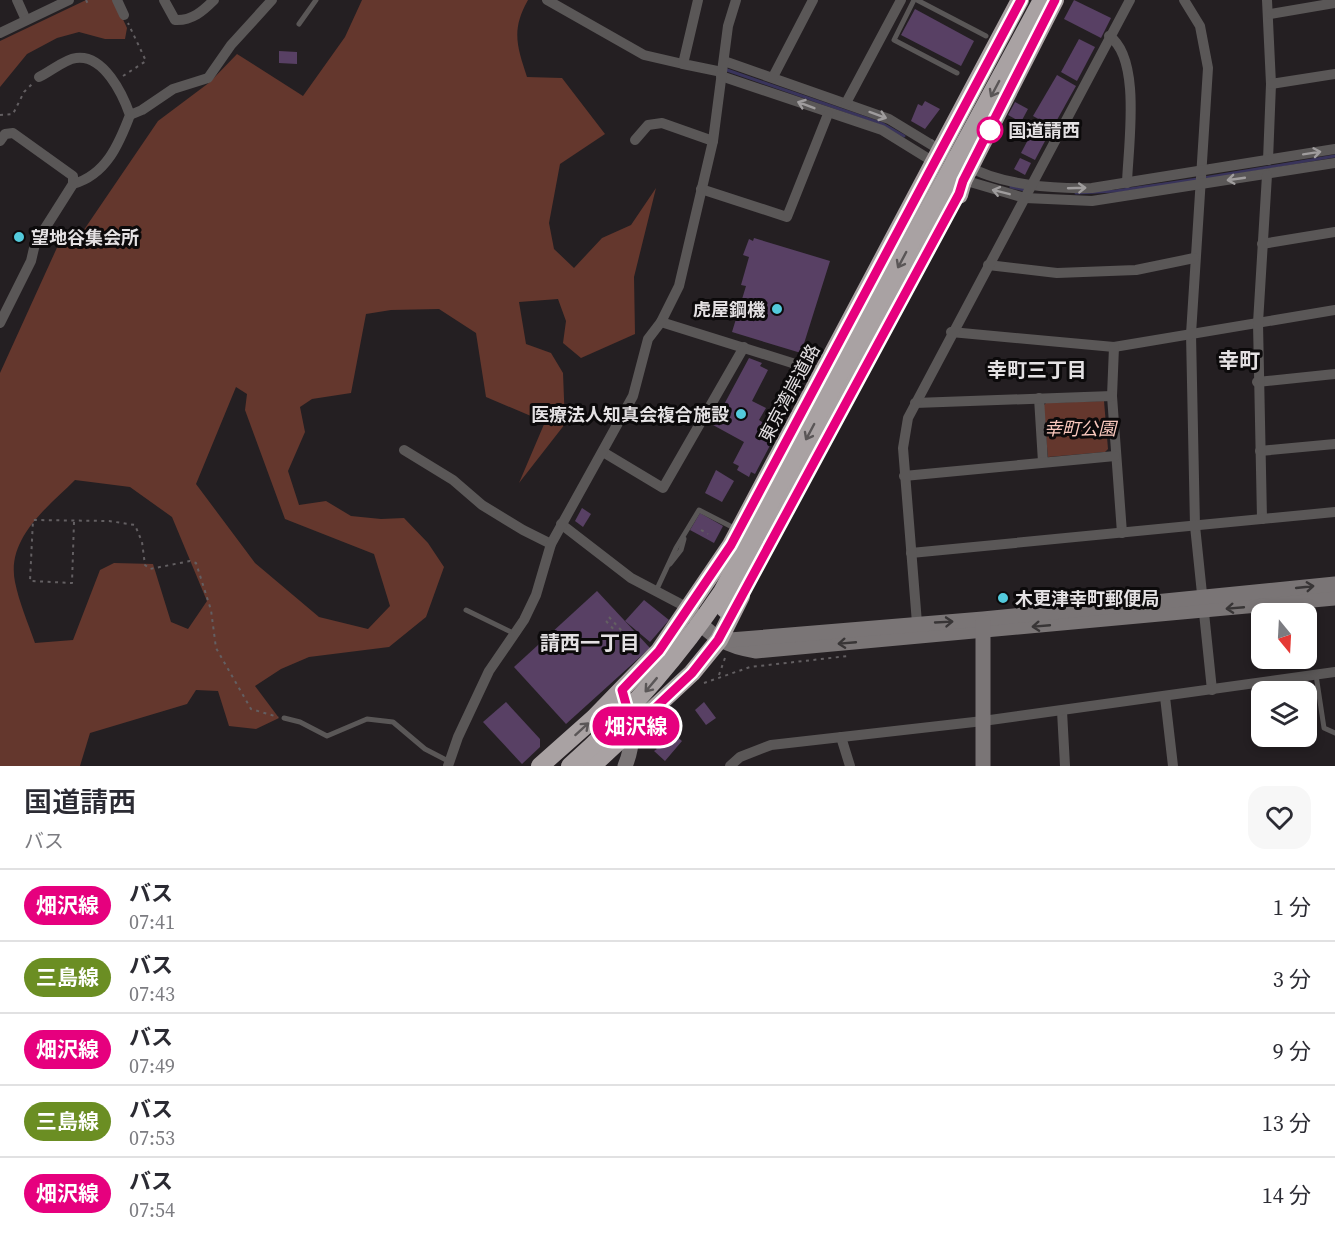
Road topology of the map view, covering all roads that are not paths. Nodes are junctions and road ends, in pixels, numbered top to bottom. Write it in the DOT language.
graph roads {
  1 [pos="17,0"];
  2 [pos="69,0"];
  3 [pos="117,0"];
  4 [pos="164,0"];
  5 [pos="214,0"];
  6 [pos="272,0"];
  7 [pos="316,0"];
  8 [pos="547,0"];
  9 [pos="698,0"];
  10 [pos="736,0"];
  11 [pos="813,0"];
  12 [pos="901,0"];
  13 [pos="915,0"];
  14 [pos="1020,0"];
  15 [pos="1042,0"];
  16 [pos="1055,0"];
  17 [pos="1130,0"];
  18 [pos="1184,0"];
  19 [pos="1267,0"];
  20 [pos="1335,3"];
  21 [pos="1270,14"];
  22 [pos="124,15"];
  23 [pos="26,20"];
  24 [pos="299,24"];
  25 [pos="0,33"];
  26 [pos="986,36"];
  27 [pos="1108,36"];
  28 [pos="683,64"];
  29 [pos="723,70"];
  30 [pos="957,73"];
  31 [pos="1335,74"];
  32 [pos="39,77"];
  33 [pos="773,77"];
  34 [pos="1271,84"];
  35 [pos="846,103"];
  36 [pos="828,114"];
  37 [pos="130,115"];
  38 [pos="635,140"];
  39 [pos="0,141"];
  40 [pos="713,141"];
  41 [pos="1335,149"];
  42 [pos="939,157"];
  43 [pos="1268,160"];
  44 [pos="1335,163"];
  45 [pos="967,175"];
  46 [pos="1268,175"];
  47 [pos="1200,178"];
  48 [pos="1127,183"];
  49 [pos="73,184"];
  50 [pos="701,189"];
  51 [pos="1028,191"];
  52 [pos="1335,232"];
  53 [pos="1262,244"];
  54 [pos="1194,258"];
  55 [pos="988,265"];
  56 [pos="1335,310"];
  57 [pos="661,321"];
  58 [pos="1258,322"];
  59 [pos="0,323"];
  60 [pos="951,332"];
  61 [pos="1191,334"];
  62 [pos="744,347"];
  63 [pos="1114,347"];
  64 [pos="824,373"];
  65 [pos="1335,374"];
  66 [pos="1257,382"];
  67 [pos="1112,396"];
  68 [pos="1039,398"];
  69 [pos="915,402"];
  70 [pos="1335,444"];
  71 [pos="404,450"];
  72 [pos="1260,451"];
  73 [pos="603,452"];
  74 [pos="1115,456"];
  75 [pos="1043,462"];
  76 [pos="904,477"];
  77 [pos="1335,512"];
  78 [pos="1262,519"];
  79 [pos="561,524"];
  80 [pos="1195,526"];
  81 [pos="739,530"];
  82 [pos="1122,532"];
  83 [pos="551,544"];
  84 [pos="911,553"];
  85 [pos="1335,584"];
  86 [pos="656,591"];
  87 [pos="1335,598"];
  88 [pos="1204,604"];
  89 [pos="690,609"];
  90 [pos="466,610"];
  91 [pos="917,623"];
  92 [pos="983,626"];
  93 [pos="515,634"];
  94 [pos="718,640"];
  95 [pos="667,666"];
  96 [pos="1335,672"];
  97 [pos="1316,675"];
  98 [pos="622,690"];
  99 [pos="1212,690"];
  100 [pos="1165,697"];
  101 [pos="1062,711"];
  102 [pos="284,718"];
  103 [pos="983,721"];
  104 [pos="633,729"];
  105 [pos="1335,733"];
  106 [pos="841,737"];
  107 [pos="449,764"];
  108 [pos="540,766"];
  109 [pos="570,766"];
  110 [pos="592,766"];
  111 [pos="625,766"];
  112 [pos="729,766"];
  113 [pos="850,766"];
  114 [pos="982,766"];
  115 [pos="1065,766"];
  116 [pos="1173,766"];
  1 -- 23 [label="street"];
  2 -- 23 [label="street"];
  3 -- 22 [label="street"];
  4 -- 5 [label="street"];
  6 -- 37 [label="street"];
  7 -- 24 [label="lane"];
  8 -- 28 [label="street"];
  9 -- 28 [label="street"];
  10 -- 29 [label="street"];
  11 -- 33 [label="street"];
  12 -- 35 [label="street"];
  13 -- 26 [label="lane"];
  13 -- 30 [label="lane"];
  14 -- 42 [label="highway, 東京湾岸道路"];
  15 -- 95 [label="highway, 東京湾岸道路, one-way, bridge"];
  16 -- 45 [label="highway"];
  17 -- 27 [label="street"];
  18 -- 47 [label="street"];
  19 -- 21 [label="street"];
  20 -- 21 [label="street"];
  21 -- 34 [label="street"];
  23 -- 25 [label="street"];
  27 -- 48 [label="street"];
  27 -- 51 [label="street"];
  28 -- 29 [label="street"];
  29 -- 33 [label="street"];
  36 -- 29 [label="street, one-way"];
  29 -- 40 [label="street"];
  31 -- 34 [label="street"];
  32 -- 37 [label="street"];
  33 -- 35 [label="street"];
  34 -- 43 [label="street"];
  35 -- 42 [label="street, one-way"];
  36 -- 42 [label="street"];
  36 -- 50 [label="street"];
  37 -- 49 [label="street"];
  38 -- 40 [label="street"];
  39 -- 49 [label="street"];
  40 -- 50 [label="street"];
  43 -- 41 [label="street, one-way"];
  42 -- 45 [label="street"];
  42 -- 64 [label="highway, 東京湾岸道路"];
  43 -- 47 [label="street"];
  44 -- 46 [label="street"];
  45 -- 51 [label="street"];
  45 -- 94 [label="highway"];
  45 -- 95 [label="highway, bridge"];
  46 -- 47 [label="street, one-way"];
  46 -- 53 [label="street"];
  47 -- 48 [label="street"];
  47 -- 51 [label="street"];
  47 -- 54 [label="street"];
  51 -- 48 [label="street, one-way"];
  49 -- 59 [label="street"];
  50 -- 57 [label="street"];
  51 -- 55 [label="street"];
  52 -- 53 [label="street"];
  53 -- 58 [label="street"];
  54 -- 55 [label="street"];
  54 -- 61 [label="street"];
  55 -- 60 [label="street"];
  56 -- 58 [label="street"];
  57 -- 62 [label="street"];
  57 -- 73 [label="street"];
  58 -- 61 [label="street"];
  58 -- 66 [label="street"];
  60 -- 63 [label="street"];
  60 -- 69 [label="street"];
  61 -- 63 [label="street"];
  61 -- 80 [label="street"];
  62 -- 64 [label="street"];
  62 -- 73 [label="street"];
  63 -- 67 [label="street"];
  64 -- 81 [label="highway, 東京湾岸道路"];
  65 -- 66 [label="street"];
  66 -- 72 [label="street"];
  67 -- 68 [label="street"];
  67 -- 74 [label="street"];
  68 -- 69 [label="street"];
  68 -- 75 [label="street"];
  69 -- 76 [label="street"];
  70 -- 72 [label="street"];
  71 -- 83 [label="street"];
  72 -- 78 [label="street"];
  73 -- 79 [label="street"];
  74 -- 75 [label="street"];
  74 -- 82 [label="street"];
  75 -- 76 [label="street"];
  76 -- 84 [label="street"];
  77 -- 78 [label="street"];
  78 -- 80 [label="street"];
  79 -- 83 [label="street"];
  79 -- 86 [label="street"];
  80 -- 82 [label="street"];
  80 -- 88 [label="street"];
  81 -- 86 [label="lane"];
  81 -- 89 [label="highway, 東京湾岸道路"];
  82 -- 84 [label="street"];
  83 -- 93 [label="street"];
  84 -- 91 [label="street"];
  88 -- 85 [label="street, one-way"];
  86 -- 89 [label="street"];
  87 -- 88 [label="street, one-way"];
  88 -- 92 [label="street"];
  88 -- 99 [label="street"];
  89 -- 94 [label="street"];
  89 -- 98 [label="highway, 東京湾岸道路"];
  90 -- 93 [label="lane"];
  91 -- 92 [label="street, one-way"];
  91 -- 94 [label="street"];
  92 -- 94 [label="street, one-way"];
  92 -- 103 [label="street"];
  93 -- 107 [label="street"];
  94 -- 104 [label="highway"];
  95 -- 109 [label="highway, 東京湾岸道路, one-way, bridge"];
  96 -- 97 [label="street"];
  97 -- 99 [label="street"];
  97 -- 105 [label="lane"];
  98 -- 104 [label="street"];
  108 -- 98 [label="highway, 東京湾岸道路, one-way"];
  99 -- 100 [label="street"];
  100 -- 101 [label="street"];
  100 -- 116 [label="street"];
  101 -- 103 [label="street"];
  101 -- 115 [label="street"];
  102 -- 107 [label="lane"];
  103 -- 106 [label="street"];
  103 -- 114 [label="street"];
  104 -- 110 [label="highway"];
  104 -- 111 [label="street"];
  106 -- 112 [label="street"];
  106 -- 113 [label="street"];
}
